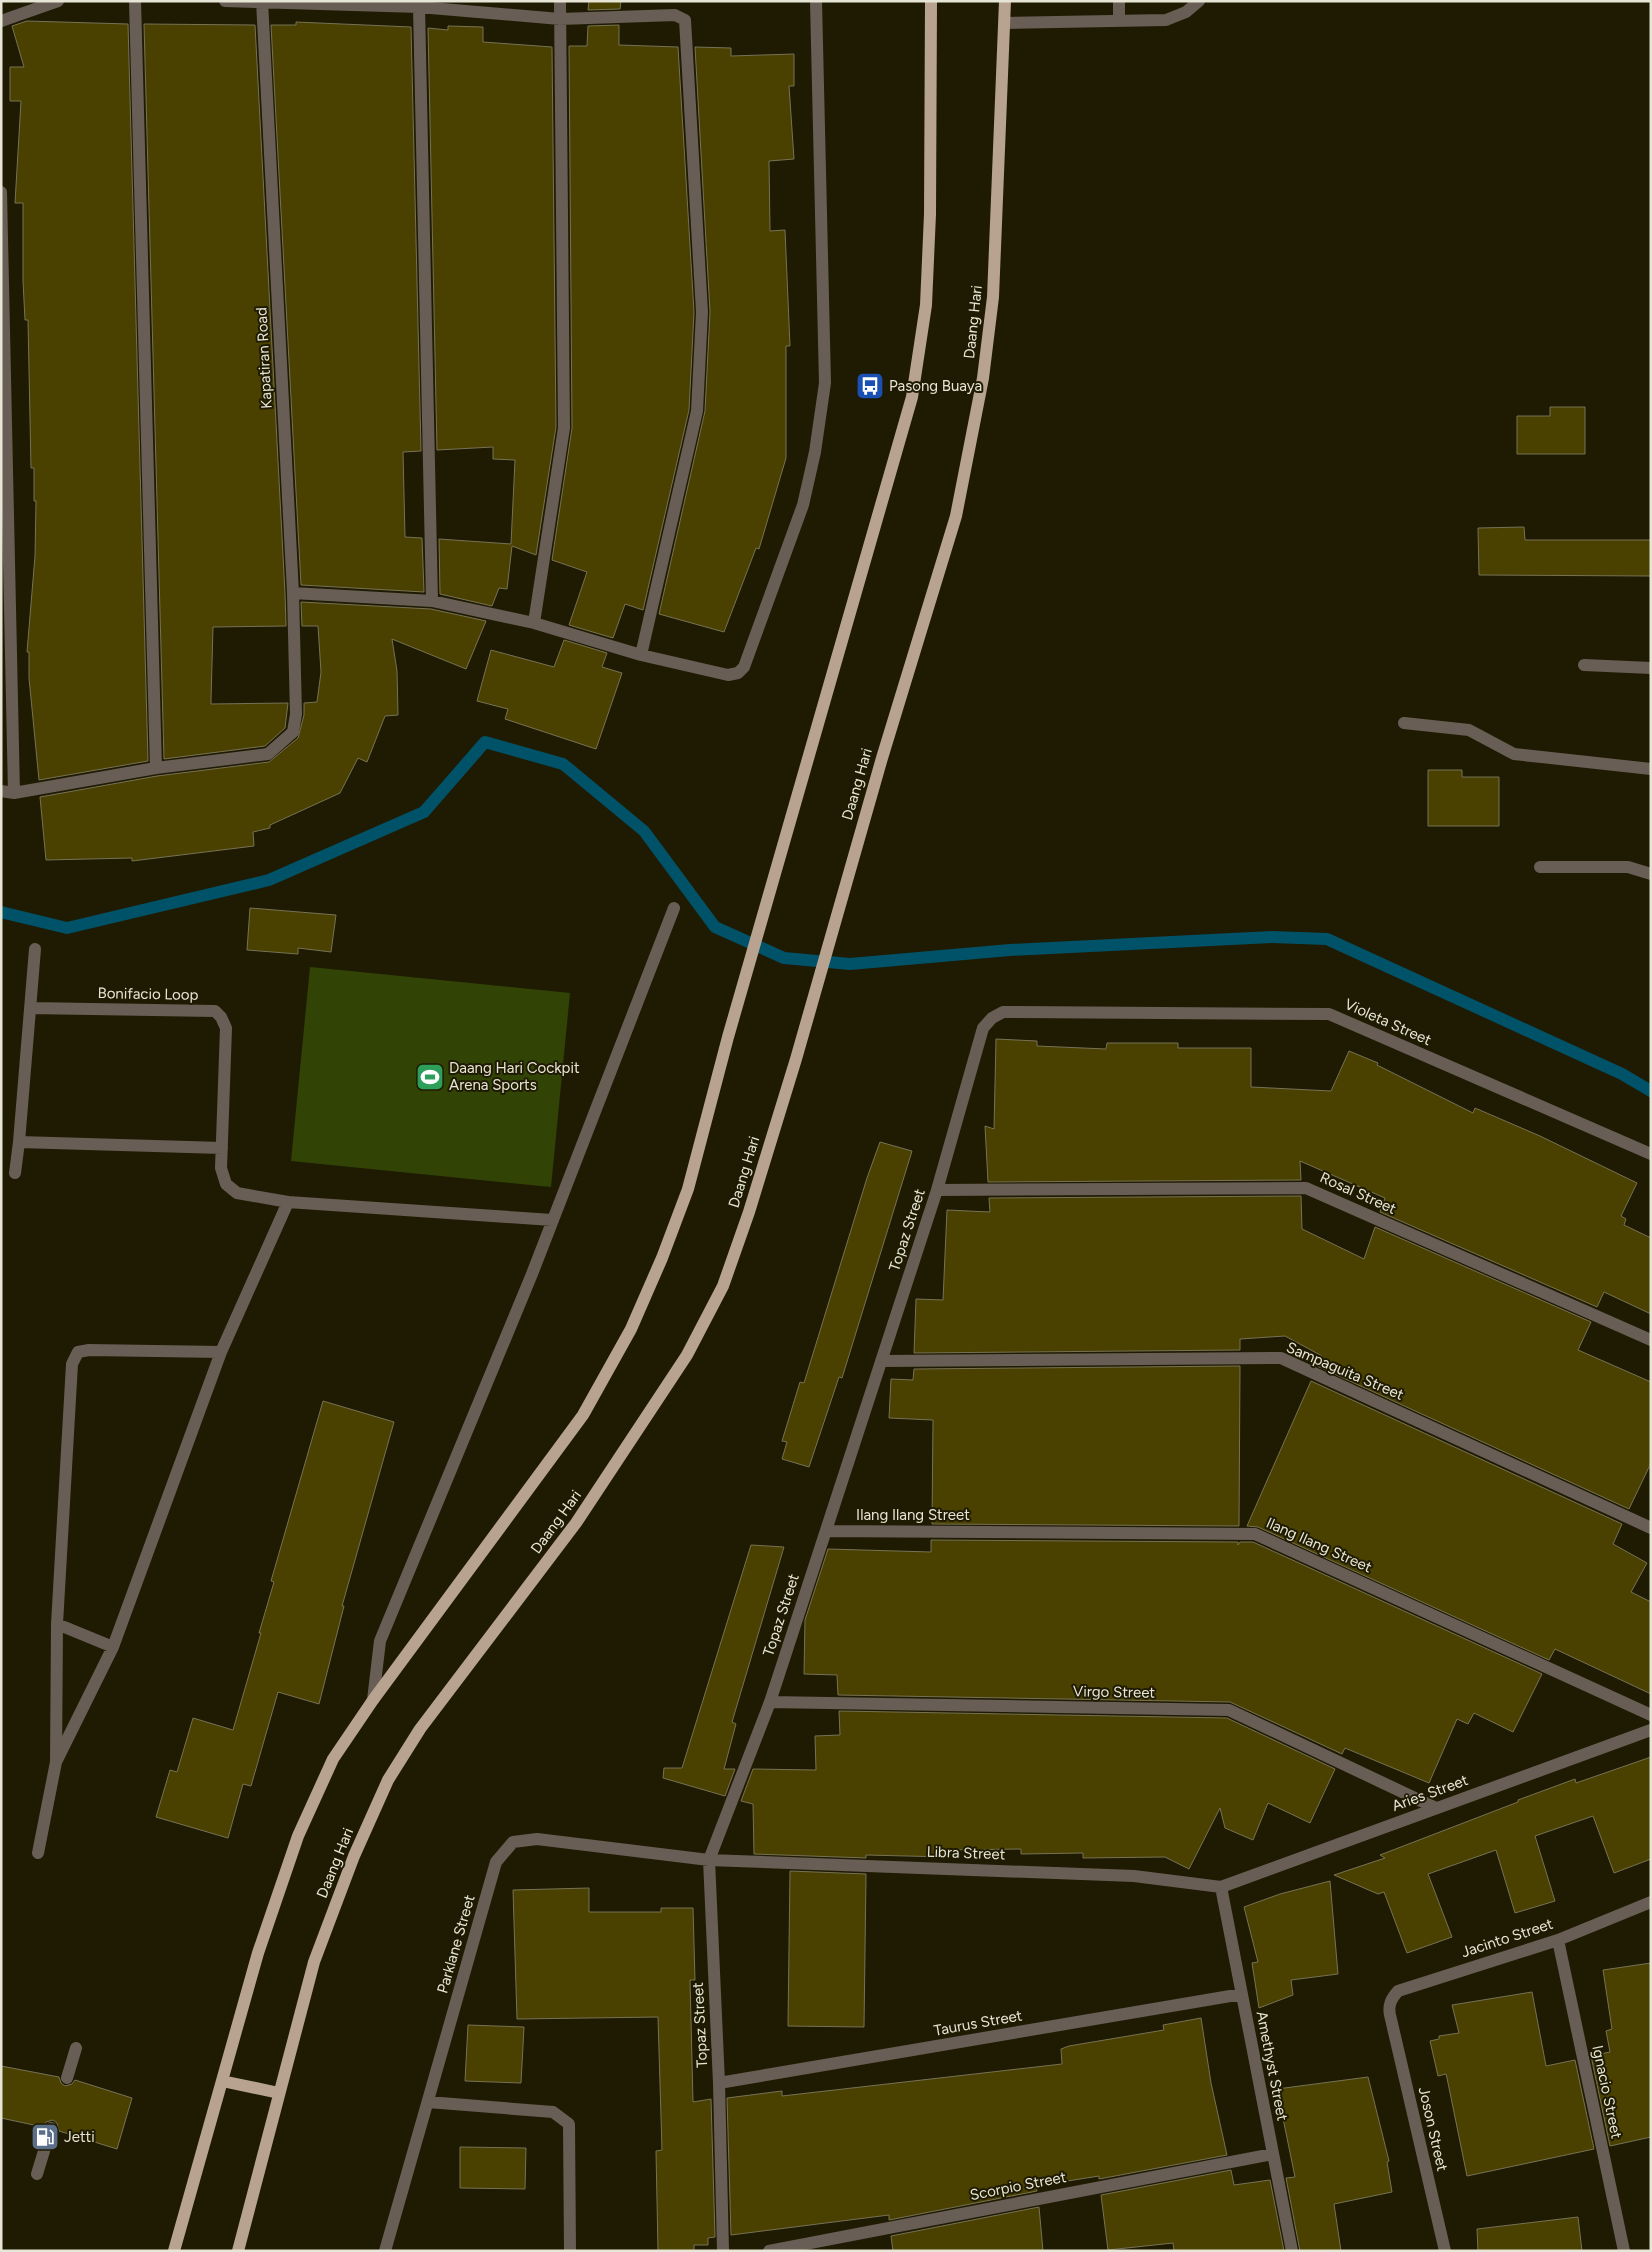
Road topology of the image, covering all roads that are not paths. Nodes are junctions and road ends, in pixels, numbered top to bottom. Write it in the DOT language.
graph roads {
  1 [pos="58,1"];
  2 [pos="134,1"];
  3 [pos="224,1"];
  4 [pos="560,1"];
  5 [pos="816,1"];
  6 [pos="931,1"];
  7 [pos="1005,1"];
  8 [pos="1119,1"];
  9 [pos="1198,1"];
  10 [pos="262,2"];
  11 [pos="419,7"];
  12 [pos="560,19"];
  13 [pos="1,21"];
  14 [pos="1119,21"];
  15 [pos="1005,23"];
  16 [pos="1,192"];
  17 [pos="293,593"];
  18 [pos="432,601"];
  19 [pos="534,623"];
  20 [pos="641,655"];
  21 [pos="1584,665"];
  22 [pos="1651,668"];
  23 [pos="1404,723"];
  24 [pos="156,768"];
  25 [pos="1651,768"];
  26 [pos="8,792"];
  27 [pos="1540,867"];
  28 [pos="1651,874"];
  29 [pos="674,908"];
  30 [pos="35,949"];
  31 [pos="30,1008"];
  32 [pos="1003,1012"];
  33 [pos="19,1142"];
  34 [pos="222,1148"];
  35 [pos="1651,1154"];
  36 [pos="15,1173"];
  37 [pos="937,1190"];
  38 [pos="288,1202"];
  39 [pos="552,1220"];
  40 [pos="1651,1340"];
  41 [pos="221,1352"];
  42 [pos="881,1362"];
  43 [pos="1651,1528"];
  44 [pos="826,1531"];
  45 [pos="57,1624"];
  46 [pos="113,1647"];
  47 [pos="373,1700"];
  48 [pos="770,1702"];
  49 [pos="1651,1715"];
  50 [pos="1651,1730"];
  51 [pos="56,1762"];
  52 [pos="1436,1808"];
  53 [pos="38,1853"];
  54 [pos="709,1860"];
  55 [pos="1221,1887"];
  56 [pos="1651,1902"];
  57 [pos="1558,1940"];
  58 [pos="1242,1994"];
  59 [pos="1390,2015"];
  60 [pos="76,2048"];
  61 [pos="67,2078"];
  62 [pos="222,2081"];
  63 [pos="719,2083"];
  64 [pos="279,2093"];
  65 [pos="428,2102"];
  66 [pos="51,2128"];
  67 [pos="1273,2154"];
  68 [pos="37,2174"];
  69 [pos="174,2251"];
  70 [pos="238,2251"];
  71 [pos="385,2251"];
  72 [pos="570,2251"];
  73 [pos="723,2251"];
  74 [pos="769,2251"];
  75 [pos="1292,2251"];
  76 [pos="1445,2251"];
  77 [pos="1624,2251"];
  1 -- 13 [label="street"];
  2 -- 24 [label="street"];
  3 -- 10 [label="street"];
  4 -- 12 [label="street"];
  5 -- 20 [label="street"];
  6 -- 47 [label="main road"];
  7 -- 15 [label="main road, Daang Hari"];
  8 -- 14 [label="street"];
  9 -- 14 [label="street"];
  10 -- 11 [label="street"];
  10 -- 17 [label="street, Kapatiran Road"];
  11 -- 12 [label="street"];
  11 -- 18 [label="street"];
  12 -- 19 [label="street"];
  12 -- 20 [label="street"];
  14 -- 15 [label="street"];
  15 -- 64 [label="main road, Daang Hari"];
  16 -- 26 [label="street"];
  17 -- 18 [label="street"];
  17 -- 24 [label="street, Kapatiran Road"];
  18 -- 19 [label="street"];
  19 -- 20 [label="street"];
  21 -- 22 [label="street"];
  23 -- 25 [label="street"];
  24 -- 26 [label="street"];
  27 -- 28 [label="street"];
  29 -- 39 [label="street"];
  30 -- 31 [label="street"];
  31 -- 33 [label="street"];
  31 -- 34 [label="street, Bonifacio Loop"];
  32 -- 35 [label="street, Violeta Street"];
  32 -- 37 [label="street, Topaz Street"];
  33 -- 34 [label="street"];
  33 -- 36 [label="street"];
  34 -- 38 [label="street, Bonifacio Loop"];
  37 -- 40 [label="street, Rosal Street"];
  37 -- 42 [label="street, Topaz Street"];
  38 -- 39 [label="street, Bonifacio Loop"];
  38 -- 41 [label="street"];
  39 -- 47 [label="street"];
  41 -- 45 [label="street"];
  41 -- 46 [label="street"];
  42 -- 43 [label="street, Sampaguita Street"];
  42 -- 44 [label="street, Topaz Street"];
  44 -- 48 [label="street, Topaz Street"];
  44 -- 49 [label="street, Ilang Ilang Street"];
  45 -- 46 [label="street"];
  45 -- 51 [label="street"];
  46 -- 51 [label="street"];
  47 -- 62 [label="main road"];
  48 -- 52 [label="street, Virgo Street"];
  48 -- 54 [label="street, Topaz Street"];
  50 -- 52 [label="street, Aries Street"];
  51 -- 53 [label="street"];
  52 -- 55 [label="street, Aries Street"];
  54 -- 55 [label="street, Libra Street"];
  54 -- 63 [label="street, Topaz Street"];
  54 -- 65 [label="street, Parklane Street"];
  55 -- 58 [label="street, Amethyst Street"];
  56 -- 57 [label="street, Jacinto Street"];
  57 -- 59 [label="street, Jacinto Street"];
  57 -- 77 [label="street, Ignacio Street"];
  58 -- 63 [label="street, Taurus Street"];
  58 -- 67 [label="street, Amethyst Street"];
  59 -- 76 [label="street, Joson Street"];
  60 -- 61 [label="street"];
  62 -- 64 [label="main road"];
  62 -- 69 [label="main road"];
  63 -- 73 [label="street, Topaz Street"];
  64 -- 70 [label="main road, Daang Hari"];
  65 -- 71 [label="street, Parklane Street"];
  65 -- 72 [label="street"];
  66 -- 68 [label="street"];
  67 -- 74 [label="street, Scorpio Street"];
  67 -- 75 [label="street, Amethyst Street"];
}
